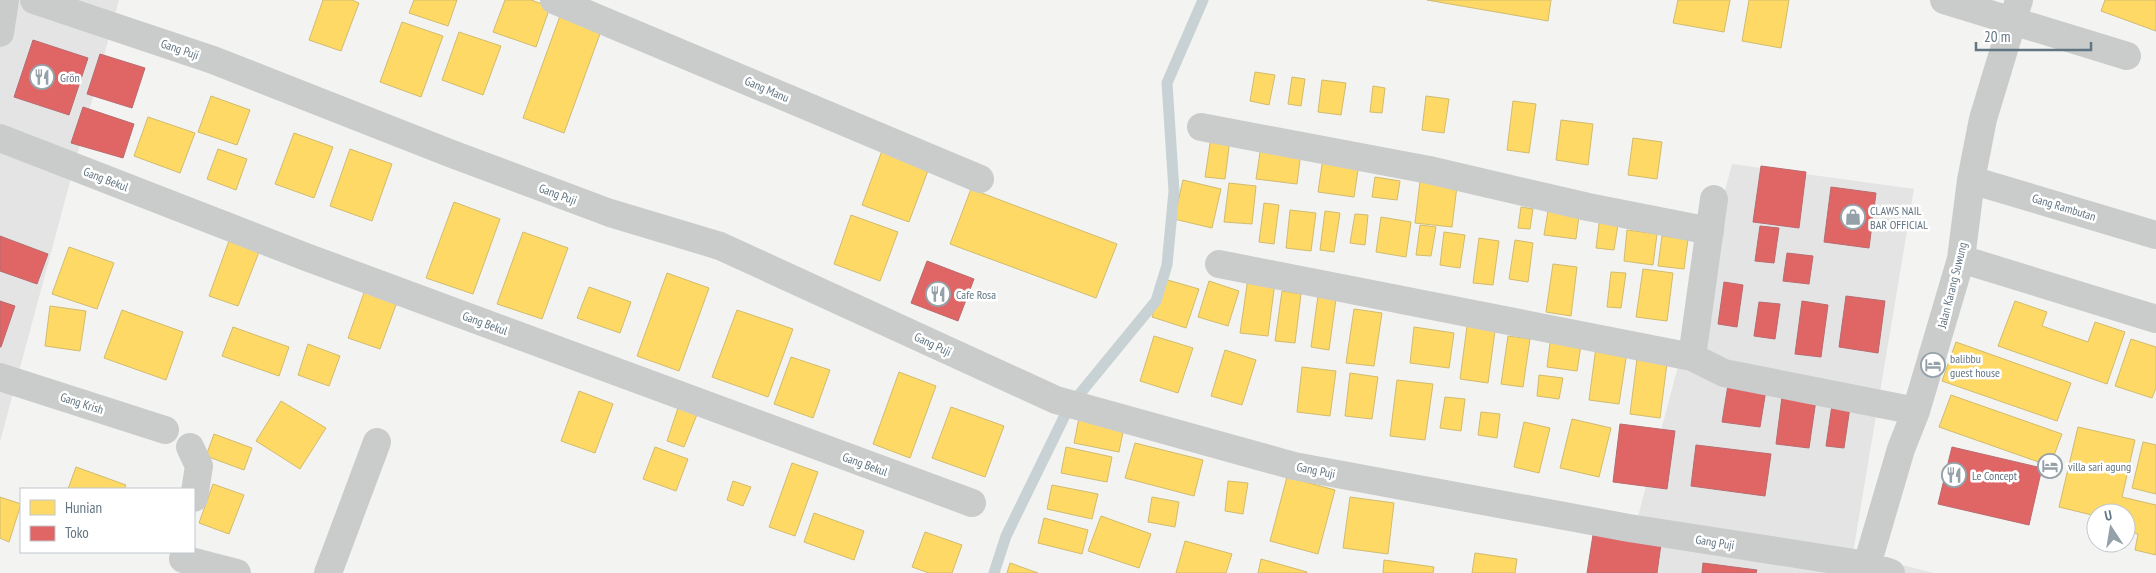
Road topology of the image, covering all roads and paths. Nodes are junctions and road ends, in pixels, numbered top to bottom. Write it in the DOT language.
graph roads {
  1 [pos="5,0"];
  2 [pos="34,0"];
  3 [pos="554,0"];
  4 [pos="1944,0"];
  5 [pos="2016,10"];
  6 [pos="0,33"];
  7 [pos="2127,56"];
  8 [pos="1201,127"];
  9 [pos="0,138"];
  10 [pos="980,179"];
  11 [pos="1972,180"];
  12 [pos="1714,199"];
  13 [pos="1710,231"];
  14 [pos="2156,235"];
  15 [pos="1961,259"];
  16 [pos="1219,264"];
  17 [pos="2156,319"];
  18 [pos="1692,357"];
  19 [pos="0,377"];
  20 [pos="1916,411"];
  21 [pos="165,430"];
  22 [pos="377,442"];
  23 [pos="195,456"];
  24 [pos="194,488"];
  25 [pos="972,503"];
  26 [pos="183,561"];
  27 [pos="1874,570"];
  28 [pos="237,573"];
  29 [pos="328,573"];
  1 -- 6 [label="street"];
  2 -- 27 [label="street, Gang Puji"];
  3 -- 10 [label="street, Gang Manu"];
  4 -- 5 [label="street"];
  5 -- 7 [label="street"];
  5 -- 11 [label="street, Jalan Karang Suwung"];
  8 -- 13 [label="street"];
  9 -- 25 [label="street, Gang Bekul"];
  11 -- 14 [label="street, Gang Rambutan"];
  11 -- 15 [label="street, Jalan Karang Suwung"];
  12 -- 13 [label="street"];
  13 -- 18 [label="street"];
  15 -- 17 [label="street"];
  15 -- 20 [label="street, Jalan Karang Suwung"];
  16 -- 18 [label="street"];
  18 -- 20 [label="street"];
  19 -- 21 [label="street, Gang Krish"];
  20 -- 27 [label="street, Jalan Karang Suwung"];
  22 -- 29 [label="street"];
  23 -- 24 [label="street"];
  26 -- 28 [label="street"];
}
